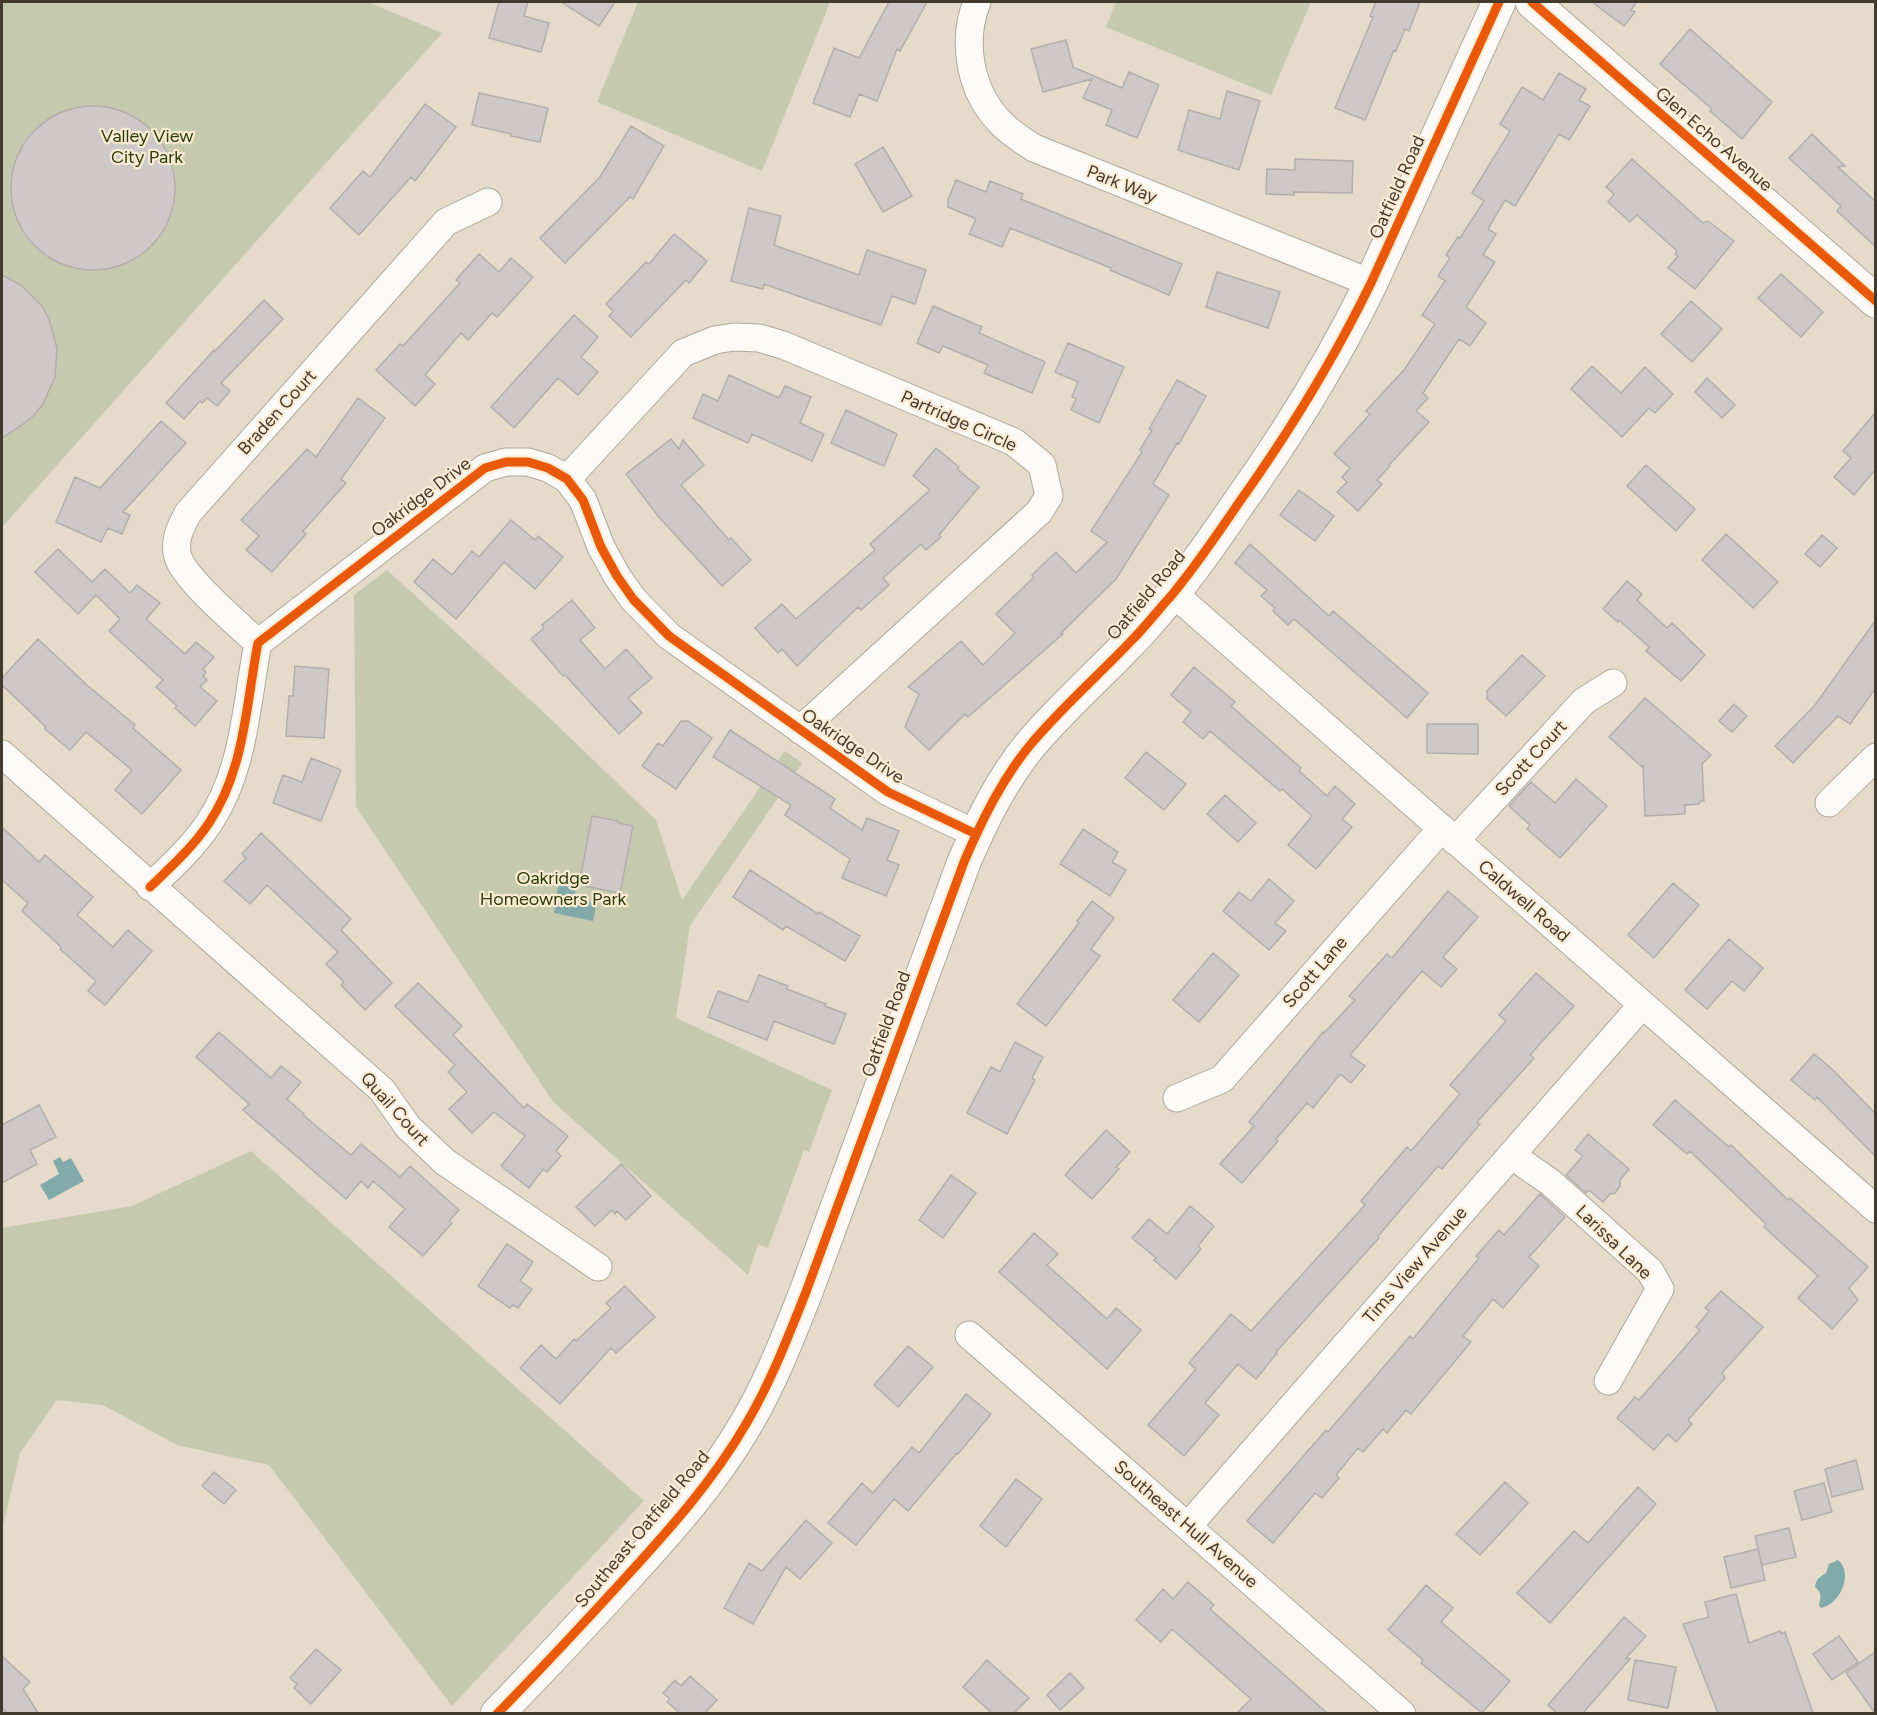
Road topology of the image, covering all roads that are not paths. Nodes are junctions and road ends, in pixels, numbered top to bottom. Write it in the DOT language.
graph roads {
  1 [pos="976,2"];
  2 [pos="1499,2"];
  3 [pos="1532,2"];
  4 [pos="488,202"];
  5 [pos="1371,283"];
  6 [pos="1875,301"];
  7 [pos="567,479"];
  8 [pos="1173,593"];
  9 [pos="258,643"];
  10 [pos="1613,683"];
  11 [pos="800,730"];
  12 [pos="2,754"];
  13 [pos="1875,758"];
  14 [pos="1829,802"];
  15 [pos="976,834"];
  16 [pos="1448,835"];
  17 [pos="150,887"];
  18 [pos="1642,1005"];
  19 [pos="1177,1098"];
  20 [pos="1511,1155"];
  21 [pos="1875,1209"];
  22 [pos="836,1211"];
  23 [pos="598,1267"];
  24 [pos="969,1335"];
  25 [pos="1608,1381"];
  26 [pos="1188,1526"];
  27 [pos="497,1713"];
  28 [pos="1402,1713"];
  1 -- 5 [label="street, Park Way"];
  2 -- 5 [label="main road, Oatfield Road"];
  3 -- 6 [label="main road, Glen Echo Avenue"];
  4 -- 9 [label="street, Braden Court"];
  5 -- 8 [label="main road, Oatfield Road"];
  7 -- 9 [label="street, Oakridge Drive"];
  7 -- 11 [label="street, Oakridge Drive"];
  7 -- 11 [label="street, Partridge Circle"];
  8 -- 15 [label="main road, Oatfield Road"];
  8 -- 16 [label="street, Caldwell Road"];
  9 -- 17 [label="street"];
  10 -- 16 [label="street, Scott Court"];
  11 -- 15 [label="street, Oakridge Drive"];
  12 -- 17 [label="street"];
  13 -- 14 [label="street"];
  15 -- 22 [label="main road, Oatfield Road"];
  16 -- 18 [label="street, Caldwell Road"];
  16 -- 19 [label="street, Scott Lane"];
  17 -- 23 [label="street, Quail Court"];
  18 -- 20 [label="street, Tims View Avenue"];
  18 -- 21 [label="street, Caldwell Road"];
  20 -- 25 [label="street, Larissa Lane"];
  20 -- 26 [label="street, Tims View Avenue"];
  22 -- 27 [label="main road, Southeast Oatfield Road"];
  24 -- 26 [label="street, Southeast Hull Avenue"];
  26 -- 28 [label="street, Southeast Hull Avenue"];
}
